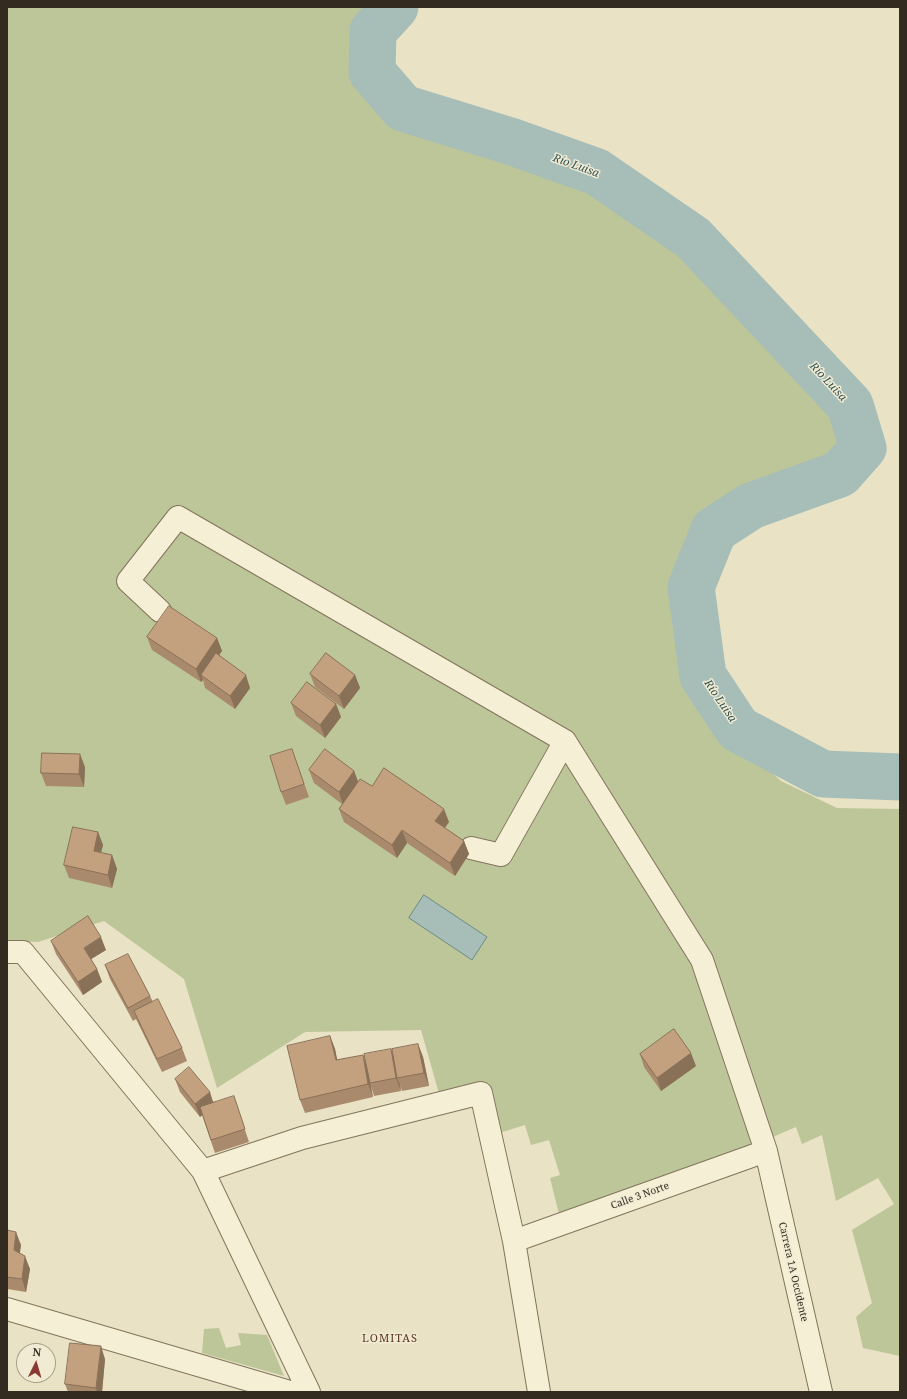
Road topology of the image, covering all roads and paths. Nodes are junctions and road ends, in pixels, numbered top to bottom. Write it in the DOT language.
graph roads {
  1 [pos="160,611"];
  2 [pos="565,741"];
  3 [pos="471,848"];
  4 [pos="7,952"];
  5 [pos="766,1151"];
  6 [pos="203,1171"];
  7 [pos="514,1241"];
  8 [pos="7,1309"];
  9 [pos="290,1392"];
  10 [pos="308,1392"];
  11 [pos="540,1392"];
  12 [pos="821,1392"];
  1 -- 2 [label="street"];
  2 -- 3 [label="street"];
  2 -- 5 [label="street, Carrera 1A Occidente"];
  4 -- 6 [label="street"];
  5 -- 7 [label="street, Calle 3 Norte"];
  5 -- 12 [label="street, Carrera 1A Occidente"];
  6 -- 7 [label="street"];
  6 -- 10 [label="street"];
  7 -- 11 [label="street"];
  8 -- 9 [label="street"];
}
